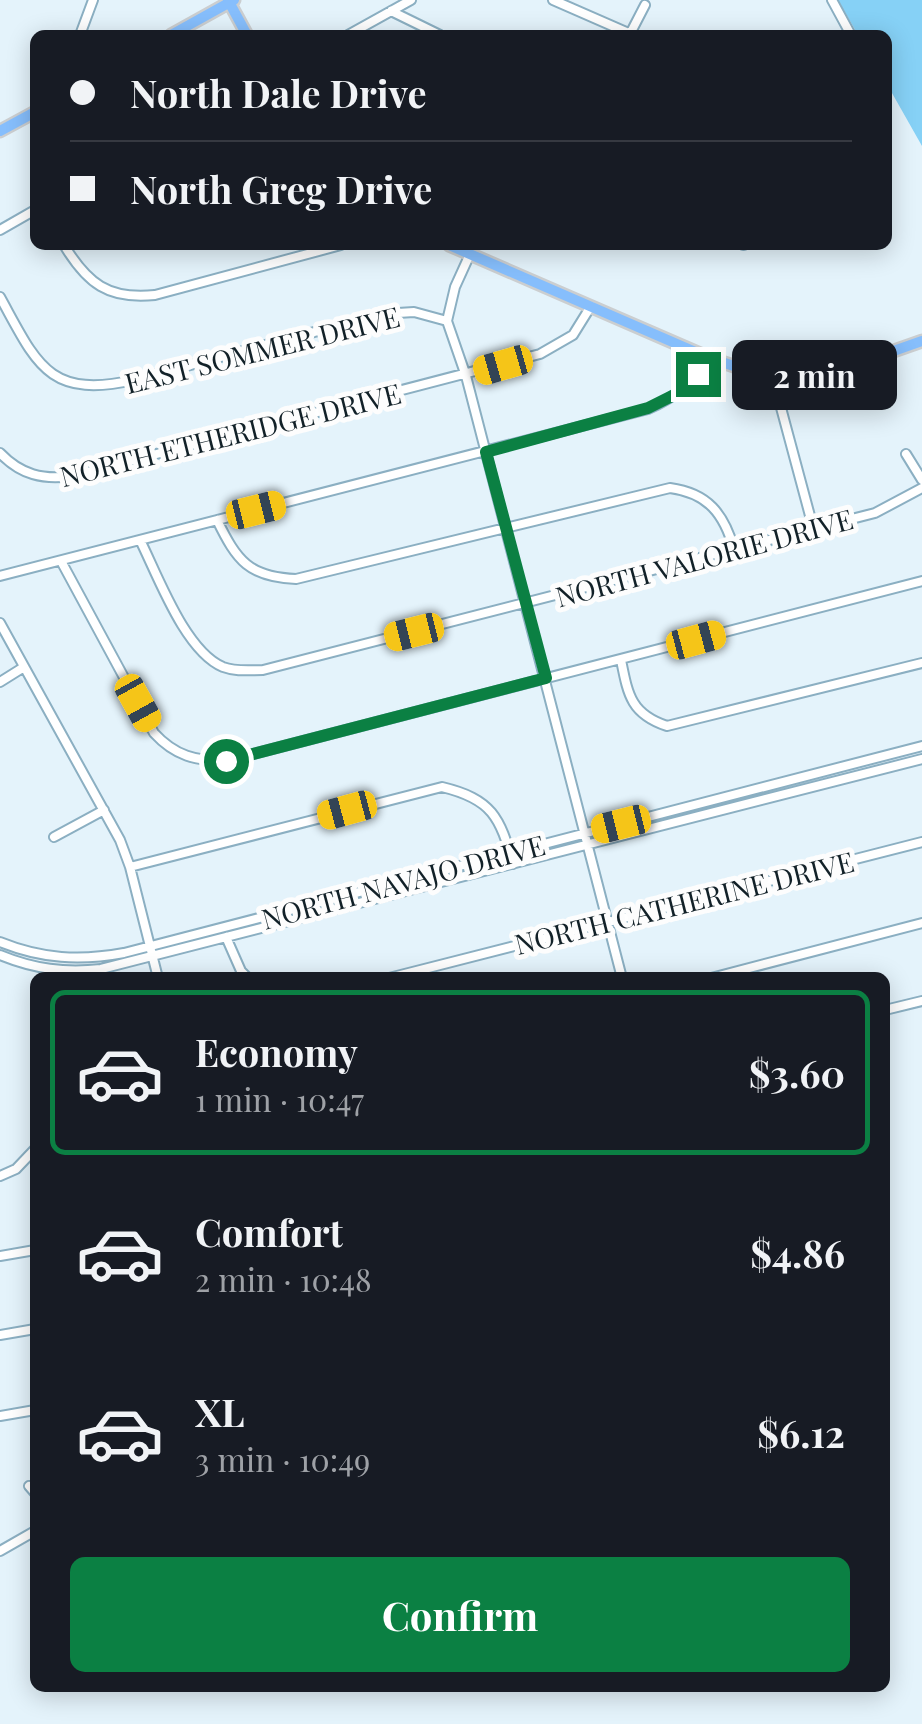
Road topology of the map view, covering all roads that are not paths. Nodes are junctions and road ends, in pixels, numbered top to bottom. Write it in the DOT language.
graph roads {
  1 [pos="93,0"];
  2 [pos="411,0"];
  3 [pos="553,0"];
  4 [pos="832,0"];
  5 [pos="230,1"];
  6 [pos="645,5"];
  7 [pos="391,11"];
  8 [pos="82,30"];
  9 [pos="180,30"];
  10 [pos="244,30"];
  11 [pos="357,30"];
  12 [pos="430,30"];
  13 [pos="622,30"];
  14 [pos="633,30"];
  15 [pos="847,30"];
  16 [pos="30,115"];
  17 [pos="0,132"];
  18 [pos="30,213"];
  19 [pos="0,230"];
  20 [pos="67,250"];
  21 [pos="322,250"];
  22 [pos="460,250"];
  23 [pos="470,254"];
  24 [pos="0,297"];
  25 [pos="591,306"];
  26 [pos="447,322"];
  27 [pos="922,340"];
  28 [pos="707,357"];
  29 [pos="466,376"];
  30 [pos="778,381"];
  31 [pos="486,452"];
  32 [pos="0,453"];
  33 [pos="906,454"];
  34 [pos="922,480"];
  35 [pos="922,488"];
  36 [pos="218,520"];
  37 [pos="813,527"];
  38 [pos="506,528"];
  39 [pos="140,540"];
  40 [pos="734,549"];
  41 [pos="60,561"];
  42 [pos="0,576"];
  43 [pos="922,582"];
  44 [pos="526,603"];
  45 [pos="0,622"];
  46 [pos="621,660"];
  47 [pos="922,664"];
  48 [pos="24,667"];
  49 [pos="546,678"];
  50 [pos="0,682"];
  51 [pos="922,746"];
  52 [pos="922,759"];
  53 [pos="104,810"];
  54 [pos="584,834"];
  55 [pos="54,836"];
  56 [pos="922,842"];
  57 [pos="587,845"];
  58 [pos="510,853"];
  59 [pos="513,864"];
  60 [pos="130,867"];
  61 [pos="608,922"];
  62 [pos="922,923"];
  63 [pos="223,928"];
  64 [pos="226,939"];
  65 [pos="0,942"];
  66 [pos="150,946"];
  67 [pos="0,954"];
  68 [pos="153,957"];
  69 [pos="157,972"];
  70 [pos="242,972"];
  71 [pos="412,972"];
  72 [pos="620,972"];
  73 [pos="734,972"];
  74 [pos="922,1001"];
  75 [pos="890,1009"];
  76 [pos="30,1154"];
  77 [pos="0,1176"];
  78 [pos="30,1251"];
  79 [pos="0,1256"];
  80 [pos="30,1330"];
  81 [pos="0,1335"];
  82 [pos="30,1411"];
  83 [pos="0,1416"];
  84 [pos="30,1533"];
  85 [pos="0,1551"];
  1 -- 8 [label="street"];
  2 -- 7 [label="street"];
  3 -- 13 [label="street"];
  4 -- 15 [label="street"];
  5 -- 9 [label="main road"];
  5 -- 10 [label="main road"];
  6 -- 14 [label="street"];
  7 -- 11 [label="street"];
  7 -- 12 [label="street"];
  16 -- 17 [label="main road"];
  18 -- 19 [label="street"];
  20 -- 21 [label="street"];
  22 -- 23 [label="main road"];
  23 -- 25 [label="main road"];
  23 -- 26 [label="street"];
  24 -- 26 [label="street, EAST SOMMER DRIVE"];
  25 -- 28 [label="main road"];
  25 -- 29 [label="street, NORTH ETHERIDGE DRIVE"];
  26 -- 29 [label="street"];
  27 -- 30 [label="main road"];
  28 -- 30 [label="main road"];
  28 -- 31 [label="street"];
  29 -- 31 [label="street"];
  29 -- 32 [label="street, NORTH ETHERIDGE DRIVE"];
  30 -- 37 [label="street"];
  31 -- 36 [label="street"];
  31 -- 38 [label="street"];
  33 -- 34 [label="street"];
  35 -- 37 [label="street, NORTH VALORIE DRIVE"];
  36 -- 38 [label="street"];
  36 -- 39 [label="street"];
  37 -- 40 [label="street, NORTH VALORIE DRIVE"];
  38 -- 40 [label="street"];
  38 -- 44 [label="street"];
  39 -- 41 [label="street"];
  39 -- 44 [label="street, NORTH VALORIE DRIVE"];
  40 -- 44 [label="street, NORTH VALORIE DRIVE"];
  41 -- 42 [label="street"];
  41 -- 49 [label="street"];
  43 -- 46 [label="street"];
  44 -- 49 [label="street"];
  45 -- 48 [label="street"];
  46 -- 47 [label="street"];
  46 -- 49 [label="street"];
  48 -- 50 [label="street"];
  48 -- 53 [label="street"];
  49 -- 54 [label="street"];
  51 -- 54 [label="street, NORTH NAVAJO DRIVE"];
  52 -- 57 [label="street, NORTH NAVAJO DRIVE"];
  53 -- 55 [label="street"];
  53 -- 60 [label="street"];
  54 -- 57 [label="street"];
  54 -- 58 [label="street, NORTH NAVAJO DRIVE"];
  56 -- 61 [label="street, NORTH CATHERINE DRIVE"];
  57 -- 59 [label="street, NORTH NAVAJO DRIVE"];
  57 -- 61 [label="street"];
  58 -- 59 [label="street"];
  58 -- 60 [label="street"];
  58 -- 63 [label="street, NORTH NAVAJO DRIVE"];
  59 -- 64 [label="street, NORTH NAVAJO DRIVE"];
  60 -- 66 [label="street"];
  61 -- 71 [label="street, NORTH CATHERINE DRIVE"];
  61 -- 72 [label="street"];
  62 -- 73 [label="street"];
  63 -- 64 [label="street"];
  63 -- 66 [label="street, NORTH NAVAJO DRIVE"];
  64 -- 68 [label="street, NORTH NAVAJO DRIVE"];
  64 -- 70 [label="street"];
  65 -- 66 [label="street, NORTH NAVAJO DRIVE"];
  66 -- 68 [label="street"];
  67 -- 68 [label="street, NORTH NAVAJO DRIVE"];
  68 -- 69 [label="street"];
  74 -- 75 [label="street"];
  76 -- 77 [label="street"];
  78 -- 79 [label="street"];
  80 -- 81 [label="street"];
  82 -- 83 [label="street"];
  84 -- 85 [label="street"];
}
